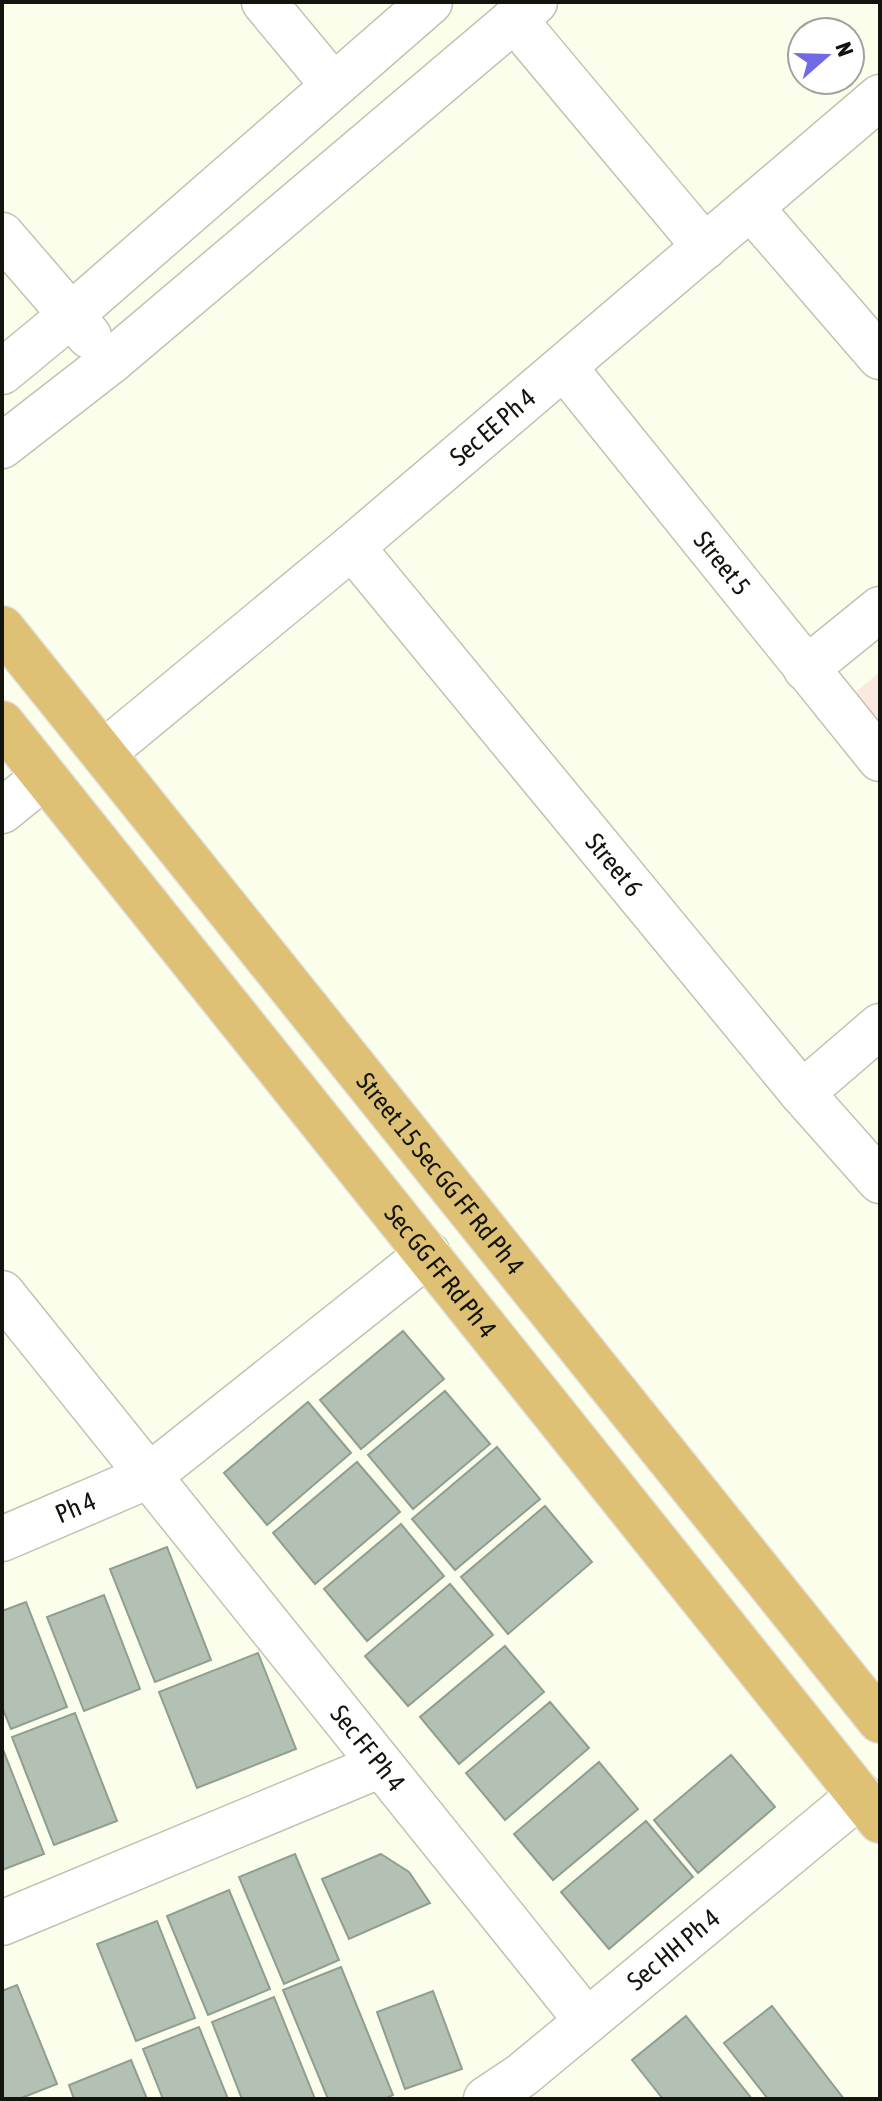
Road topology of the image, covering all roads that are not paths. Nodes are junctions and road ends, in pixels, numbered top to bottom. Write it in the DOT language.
graph roads {
  1 [pos="264,2"];
  2 [pos="430,2"];
  3 [pos="524,11"];
  4 [pos="333,85"];
  5 [pos="880,97"];
  6 [pos="751,208"];
  7 [pos="2,235"];
  8 [pos="705,247"];
  9 [pos="71,315"];
  10 [pos="880,357"];
  11 [pos="110,362"];
  12 [pos="564,367"];
  13 [pos="2,372"];
  14 [pos="2,446"];
  15 [pos="352,547"];
  16 [pos="880,609"];
  17 [pos="2,628"];
  18 [pos="806,669"];
  19 [pos="2,723"];
  20 [pos="103,753"];
  21 [pos="880,759"];
  22 [pos="44,777"];
  23 [pos="2,811"];
  24 [pos="880,1026"];
  25 [pos="802,1093"];
  26 [pos="880,1181"];
  27 [pos="428,1254"];
  28 [pos="2,1293"];
  29 [pos="149,1476"];
  30 [pos="2,1539"];
  31 [pos="880,1721"];
  32 [pos="381,1765"];
  33 [pos="870,1808"];
  34 [pos="2,1923"];
  35 [pos="587,2021"];
  36 [pos="486,2099"];
  1 -- 4 [label="street"];
  2 -- 4 [label="street"];
  3 -- 8 [label="street"];
  3 -- 11 [label="street"];
  4 -- 9 [label="street"];
  5 -- 6 [label="street, Sec EE Ph 4"];
  6 -- 8 [label="street, Sec EE Ph 4"];
  6 -- 10 [label="street"];
  7 -- 9 [label="street"];
  8 -- 12 [label="street, Sec EE Ph 4"];
  9 -- 11 [label="street"];
  9 -- 13 [label="street"];
  11 -- 14 [label="street"];
  12 -- 15 [label="street, Sec EE Ph 4"];
  12 -- 18 [label="street, Street 5"];
  15 -- 20 [label="street, Sec EE Ph 4"];
  15 -- 25 [label="street, Street 6"];
  16 -- 18 [label="street"];
  17 -- 20 [label="main road, Street 15 Sec GG FF Rd Ph 4"];
  18 -- 21 [label="street, Street 5"];
  19 -- 22 [label="main road, Sec GG FF Rd Ph 4"];
  20 -- 31 [label="main road, Street 15 Sec GG FF Rd Ph 4"];
  22 -- 23 [label="street"];
  22 -- 27 [label="main road, Sec GG FF Rd Ph 4"];
  24 -- 25 [label="street"];
  25 -- 26 [label="street, Street 6"];
  27 -- 29 [label="street"];
  27 -- 33 [label="main road, Sec GG FF Rd Ph 4"];
  28 -- 29 [label="street, Sec FF Ph 4"];
  29 -- 30 [label="street, Ph 4"];
  29 -- 32 [label="street, Sec FF Ph 4"];
  32 -- 34 [label="street"];
  32 -- 35 [label="street, Sec FF Ph 4"];
  33 -- 35 [label="street, Sec HH Ph 4"];
  35 -- 36 [label="street, Sec HH Ph 4"];
}
